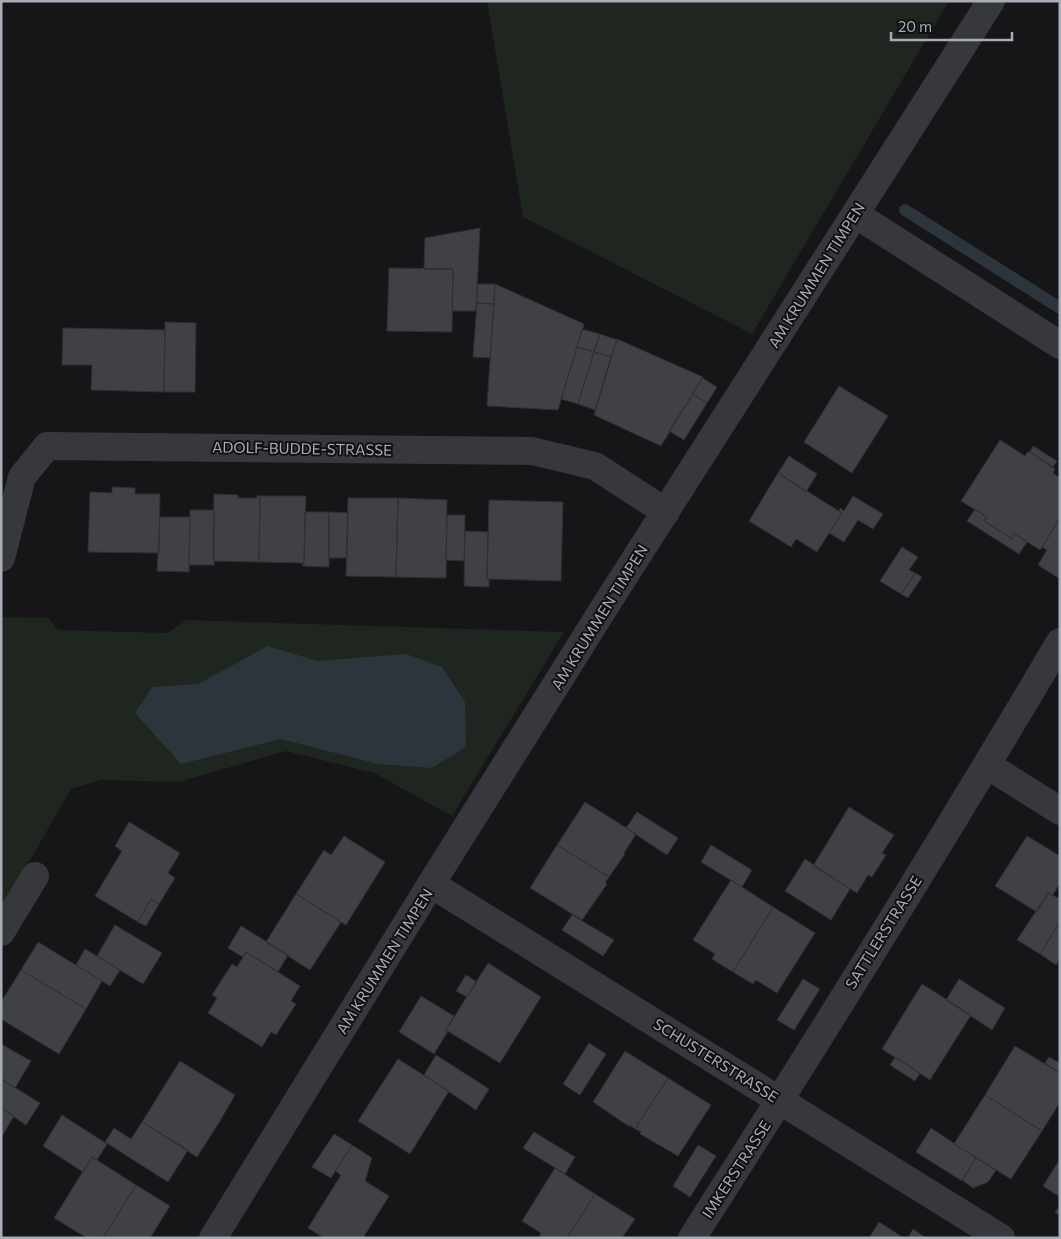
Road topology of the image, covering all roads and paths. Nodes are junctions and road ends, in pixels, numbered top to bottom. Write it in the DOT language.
graph roads {
  1 [pos="991,1"];
  2 [pos="855,214"];
  3 [pos="1060,345"];
  4 [pos="666,512"];
  5 [pos="2,568"];
  6 [pos="1060,642"];
  7 [pos="987,765"];
  8 [pos="1060,811"];
  9 [pos="35,876"];
  10 [pos="431,884"];
  11 [pos="1,932"];
  12 [pos="780,1100"];
  13 [pos="213,1238"];
  14 [pos="692,1238"];
  15 [pos="1001,1238"];
  1 -- 2 [label="street, AM KRUMMEN TIMPEN"];
  2 -- 3 [label="street"];
  2 -- 4 [label="street, AM KRUMMEN TIMPEN"];
  4 -- 5 [label="street, ADOLF-BUDDE-STRASSE"];
  4 -- 10 [label="street, AM KRUMMEN TIMPEN"];
  6 -- 7 [label="street, SATTLERSTRASSE"];
  7 -- 8 [label="street"];
  7 -- 12 [label="street, SATTLERSTRASSE"];
  9 -- 11 [label="street"];
  10 -- 12 [label="street, SCHUSTERSTRASSE"];
  10 -- 13 [label="street, AM KRUMMEN TIMPEN"];
  12 -- 14 [label="street, IMKERSTRASSE"];
  12 -- 15 [label="street, SCHUSTERSTRASSE"];
}
